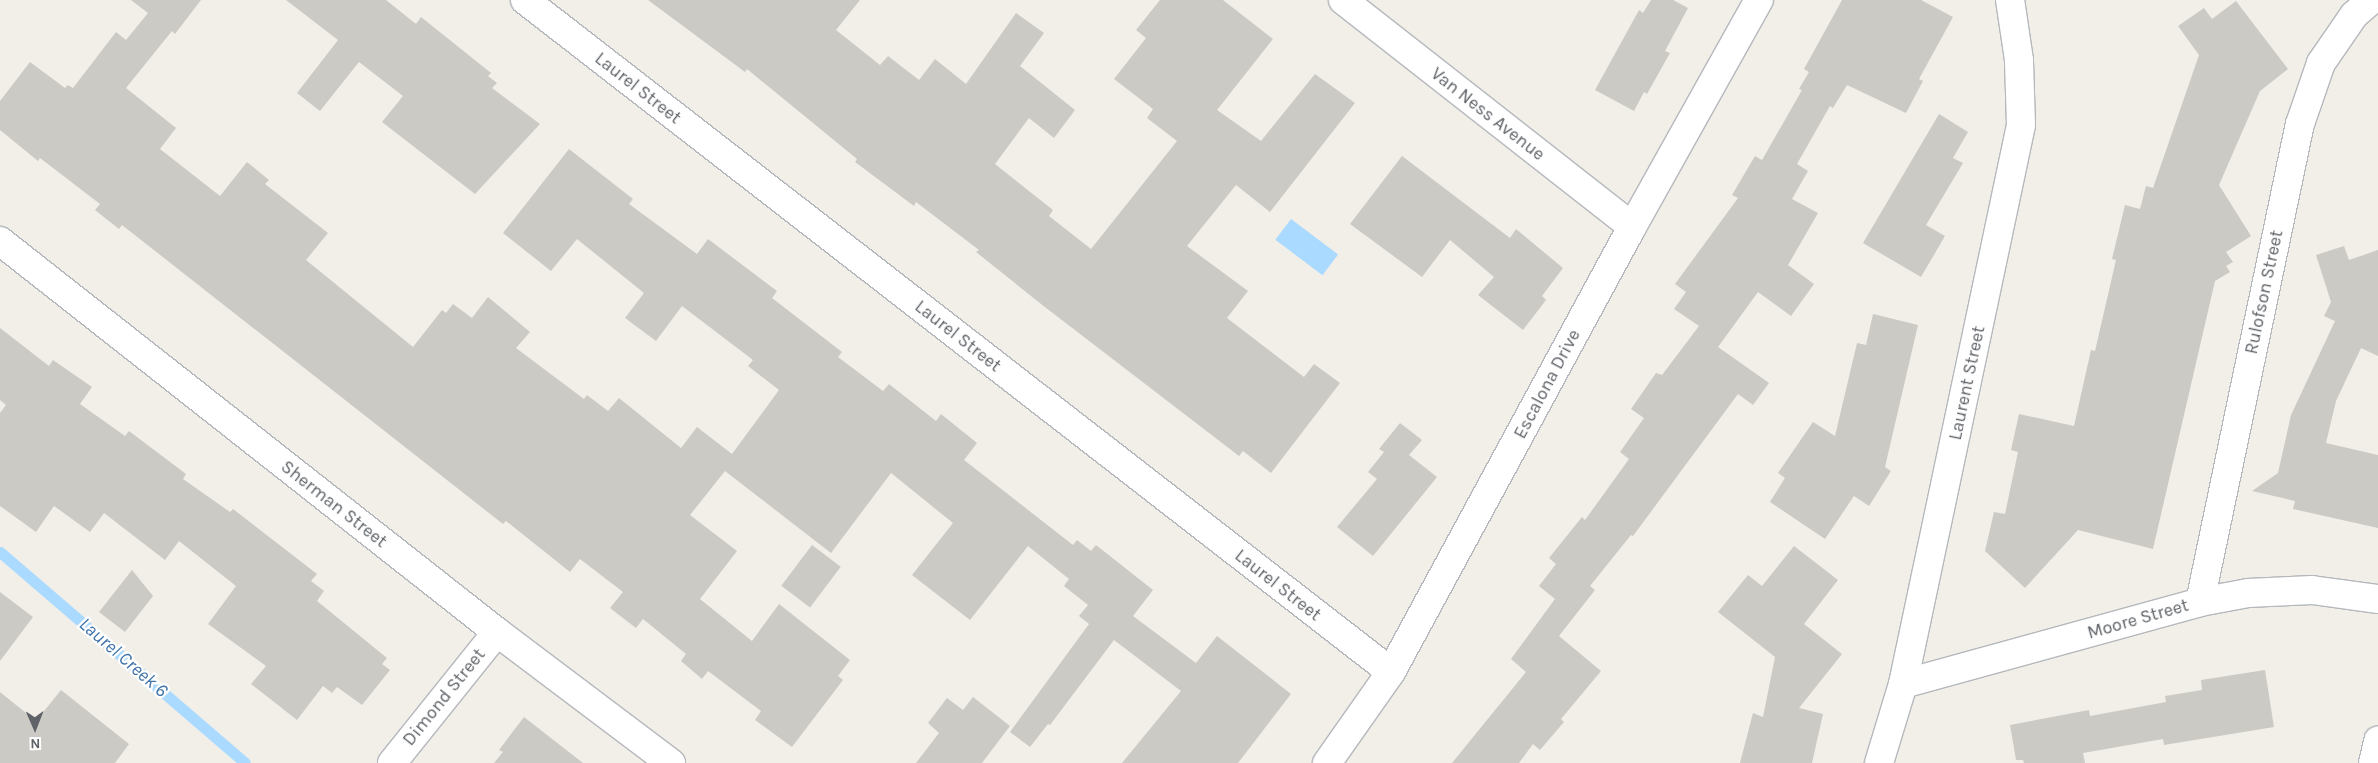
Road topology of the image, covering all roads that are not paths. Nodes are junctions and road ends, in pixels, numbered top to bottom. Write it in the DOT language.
graph roads {
  1 [pos="524,0"];
  2 [pos="1343,0"];
  3 [pos="1759,0"];
  4 [pos="2010,0"];
  5 [pos="2371,0"];
  6 [pos="1632,227"];
  7 [pos="0,241"];
  8 [pos="2378,599"];
  9 [pos="2200,602"];
  10 [pos="497,632"];
  11 [pos="1391,672"];
  12 [pos="1903,684"];
  13 [pos="2378,741"];
  14 [pos="392,763"];
  15 [pos="671,763"];
  16 [pos="1328,763"];
  17 [pos="1879,763"];
  18 [pos="2373,763"];
  1 -- 11 [label="street, Laurel Street"];
  2 -- 6 [label="street, Van Ness Avenue"];
  3 -- 6 [label="street, Escalona Drive"];
  4 -- 12 [label="street, Laurent Street"];
  5 -- 9 [label="street, Rulofson Street"];
  6 -- 11 [label="street, Escalona Drive"];
  7 -- 10 [label="street, Sherman Street"];
  8 -- 9 [label="street, Moore Street"];
  9 -- 12 [label="street, Moore Street"];
  10 -- 14 [label="street, Dimond Street"];
  10 -- 15 [label="street, Sherman Street"];
  11 -- 16 [label="street, Escalona Drive"];
  12 -- 17 [label="street, Laurent Street"];
  13 -- 18 [label="street"];
}
